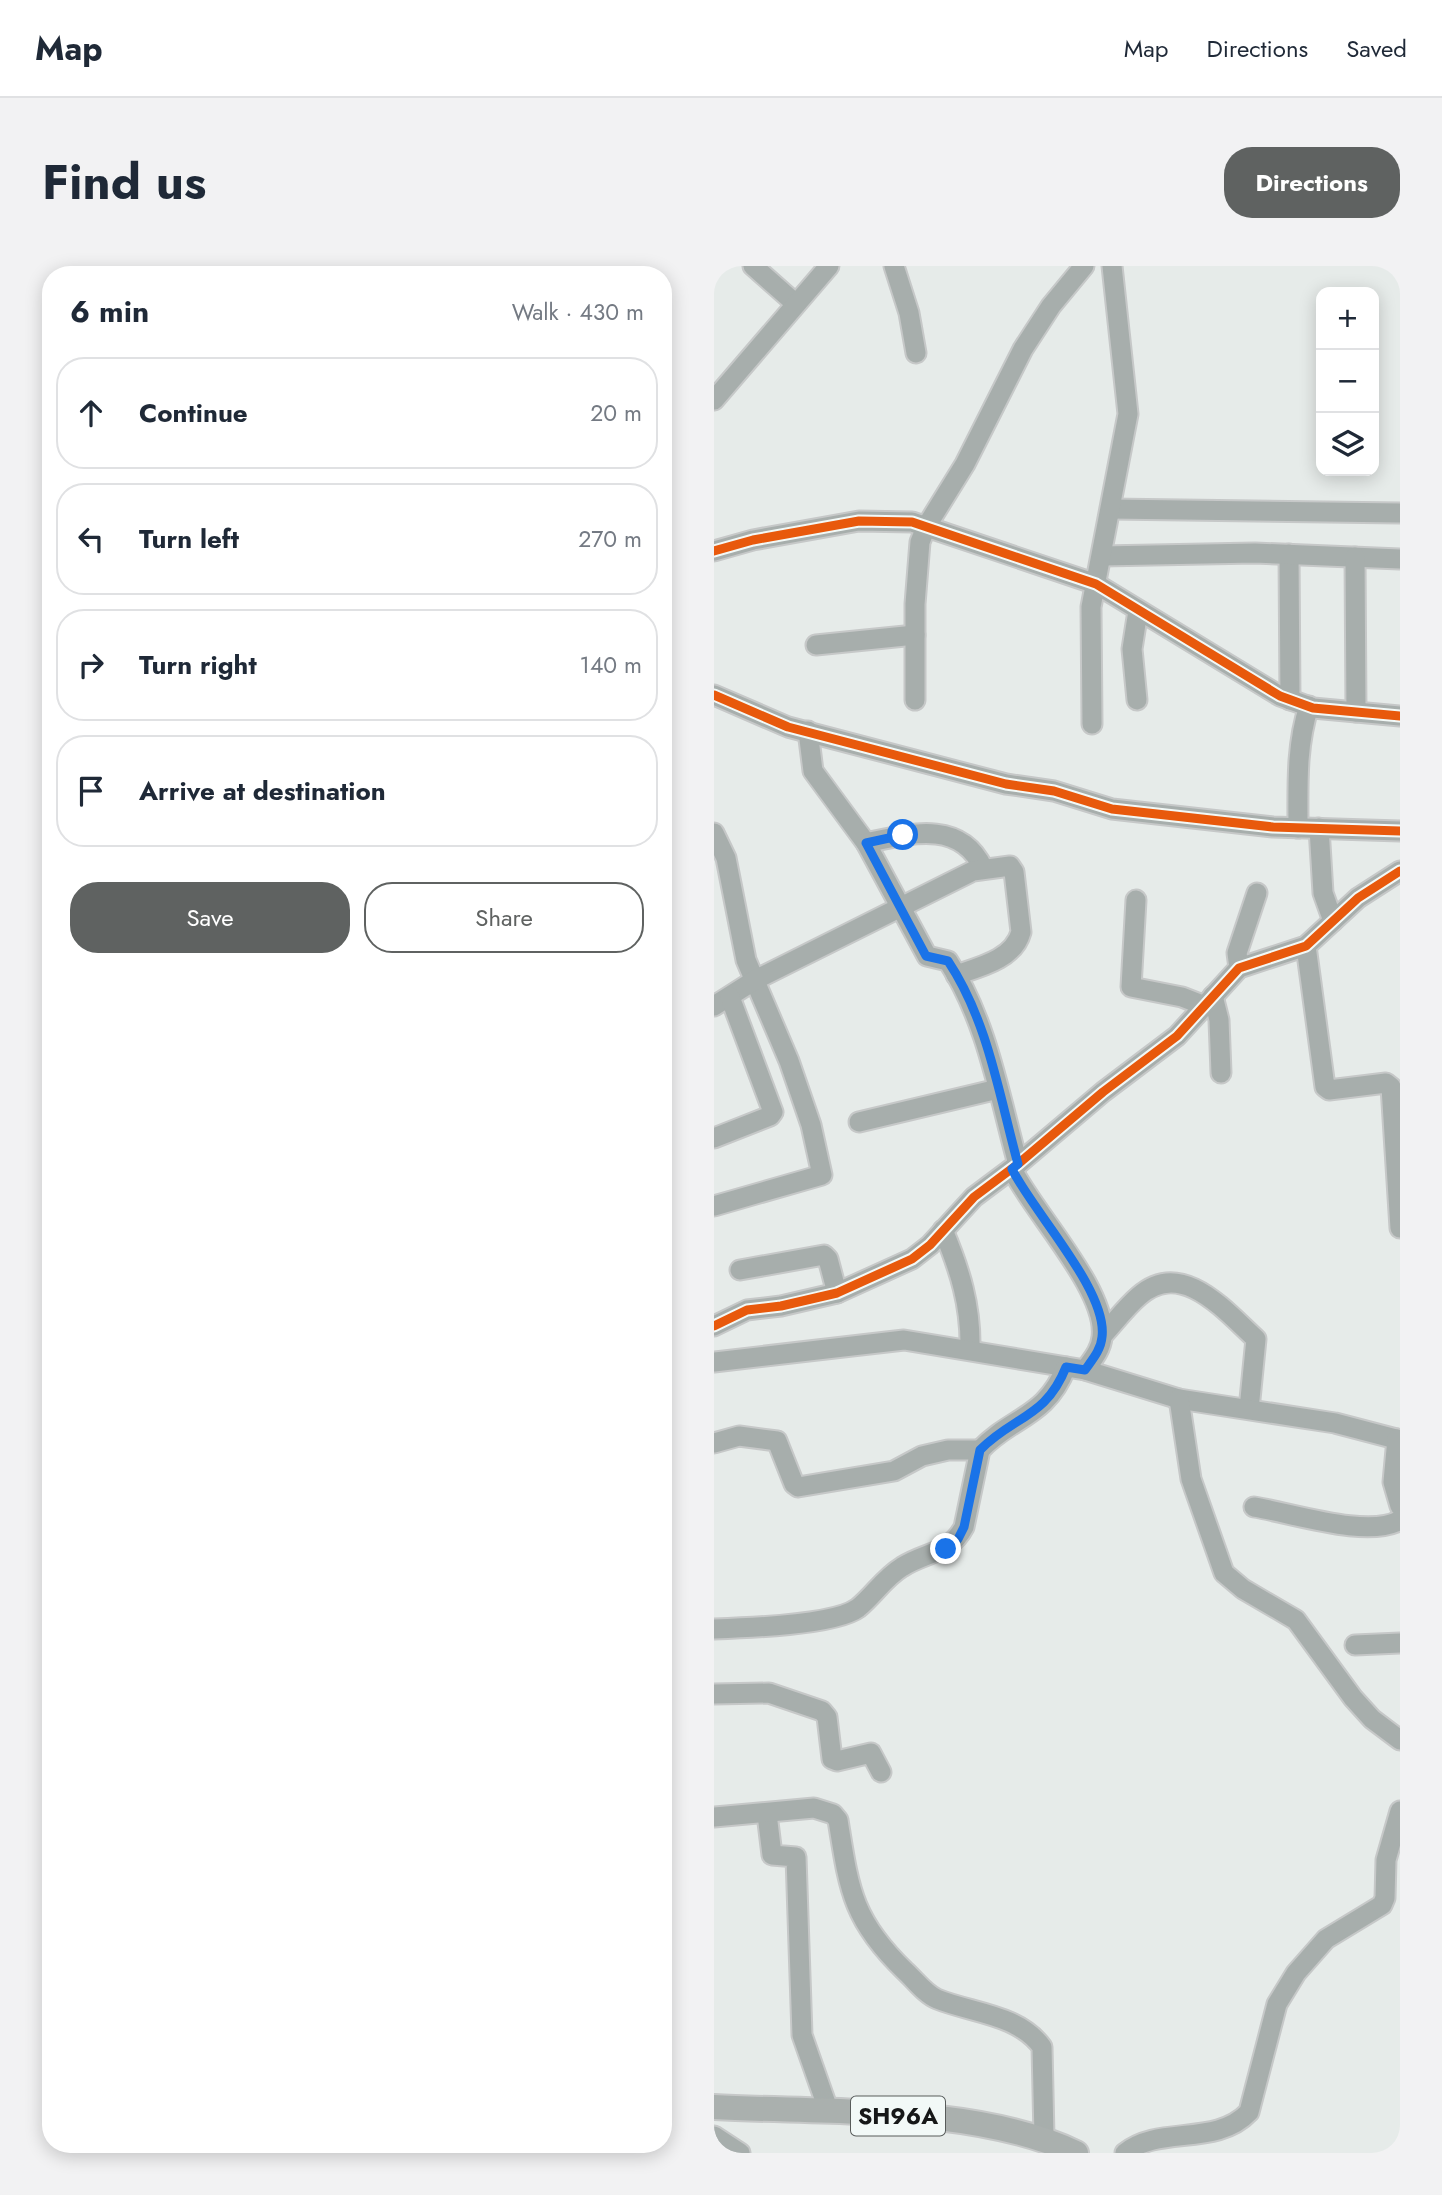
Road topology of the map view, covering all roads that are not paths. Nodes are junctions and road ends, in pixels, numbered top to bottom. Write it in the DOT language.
graph roads {
  1 [pos="753,266"];
  2 [pos="830,266"];
  3 [pos="894,266"];
  4 [pos="1084,266"];
  5 [pos="1112,266"];
  6 [pos="796,304"];
  7 [pos="916,353"];
  8 [pos="715,397"];
  9 [pos="1111,509"];
  10 [pos="1400,513"];
  11 [pos="926,527"];
  12 [pos="714,551"];
  13 [pos="1289,554"];
  14 [pos="1102,556"];
  15 [pos="1355,556"];
  16 [pos="1400,559"];
  17 [pos="1096,584"];
  18 [pos="1138,611"];
  19 [pos="915,635"];
  20 [pos="816,645"];
  21 [pos="714,695"];
  22 [pos="915,700"];
  23 [pos="1137,700"];
  24 [pos="1299,703"];
  25 [pos="1356,712"];
  26 [pos="1400,716"];
  27 [pos="1091,724"];
  28 [pos="808,732"];
  29 [pos="1297,828"];
  30 [pos="1319,828"];
  31 [pos="1400,831"];
  32 [pos="714,833"];
  33 [pos="866,843"];
  34 [pos="983,868"];
  35 [pos="1400,871"];
  36 [pos="1257,893"];
  37 [pos="1136,900"];
  38 [pos="902,909"];
  39 [pos="1333,921"];
  40 [pos="1306,946"];
  41 [pos="1239,968"];
  42 [pos="957,975"];
  43 [pos="755,980"];
  44 [pos="722,1001"];
  45 [pos="1209,1001"];
  46 [pos="1221,1073"];
  47 [pos="998,1089"];
  48 [pos="859,1122"];
  49 [pos="714,1138"];
  50 [pos="1015,1167"];
  51 [pos="1399,1176"];
  52 [pos="714,1206"];
  53 [pos="1400,1228"];
  54 [pos="943,1230"];
  55 [pos="740,1270"];
  56 [pos="837,1293"];
  57 [pos="714,1326"];
  58 [pos="1103,1335"];
  59 [pos="970,1349"];
  60 [pos="714,1362"];
  61 [pos="1075,1368"];
  62 [pos="1179,1399"];
  63 [pos="1249,1409"];
  64 [pos="1399,1439"];
  65 [pos="714,1443"];
  66 [pos="980,1450"];
  67 [pos="1400,1506"];
  68 [pos="1254,1507"];
  69 [pos="1400,1520"];
  70 [pos="714,1629"];
  71 [pos="1400,1643"];
  72 [pos="1355,1645"];
  73 [pos="714,1694"];
  74 [pos="1400,1740"];
  75 [pos="881,1772"];
  76 [pos="1400,1811"];
  77 [pos="767,1814"];
  78 [pos="714,1816"];
  79 [pos="716,2107"];
  80 [pos="829,2112"];
  81 [pos="714,2135"];
  82 [pos="1044,2137"];
  83 [pos="740,2153"];
  84 [pos="1076,2153"];
  85 [pos="1125,2153"];
  1 -- 6 [label="street"];
  2 -- 6 [label="street"];
  3 -- 7 [label="street"];
  4 -- 11 [label="street"];
  5 -- 9 [label="street"];
  6 -- 8 [label="street"];
  9 -- 10 [label="street"];
  9 -- 14 [label="street"];
  11 -- 12 [label="street"];
  11 -- 17 [label="street"];
  11 -- 19 [label="street"];
  13 -- 14 [label="street"];
  13 -- 15 [label="street"];
  13 -- 24 [label="street"];
  14 -- 17 [label="street"];
  15 -- 16 [label="street"];
  15 -- 25 [label="street"];
  17 -- 18 [label="street"];
  17 -- 27 [label="street"];
  18 -- 23 [label="street"];
  18 -- 24 [label="street"];
  19 -- 20 [label="street"];
  19 -- 22 [label="street"];
  21 -- 28 [label="street"];
  24 -- 25 [label="street"];
  24 -- 29 [label="street"];
  25 -- 26 [label="street"];
  28 -- 29 [label="street"];
  28 -- 33 [label="street"];
  29 -- 30 [label="street"];
  30 -- 31 [label="street"];
  30 -- 39 [label="street"];
  32 -- 43 [label="street"];
  33 -- 34 [label="street"];
  33 -- 38 [label="street"];
  34 -- 38 [label="street"];
  34 -- 42 [label="street"];
  35 -- 39 [label="street"];
  36 -- 41 [label="street"];
  37 -- 45 [label="street"];
  38 -- 42 [label="street"];
  38 -- 43 [label="street"];
  39 -- 40 [label="street"];
  40 -- 41 [label="street"];
  40 -- 51 [label="street"];
  41 -- 45 [label="street"];
  42 -- 47 [label="street"];
  43 -- 44 [label="street"];
  43 -- 52 [label="street"];
  44 -- 49 [label="street"];
  45 -- 46 [label="street"];
  45 -- 50 [label="street"];
  47 -- 48 [label="street"];
  47 -- 50 [label="street"];
  50 -- 54 [label="street"];
  50 -- 58 [label="street"];
  51 -- 53 [label="street"];
  54 -- 56 [label="street"];
  54 -- 59 [label="street"];
  55 -- 56 [label="street"];
  56 -- 57 [label="street"];
  58 -- 61 [label="street"];
  58 -- 63 [label="street"];
  59 -- 60 [label="street"];
  59 -- 61 [label="street"];
  61 -- 62 [label="street"];
  61 -- 66 [label="street"];
  62 -- 63 [label="street"];
  62 -- 74 [label="street"];
  63 -- 64 [label="street"];
  64 -- 67 [label="street"];
  65 -- 66 [label="street"];
  66 -- 70 [label="street"];
  68 -- 69 [label="street"];
  71 -- 72 [label="street"];
  73 -- 75 [label="street"];
  76 -- 85 [label="street"];
  77 -- 78 [label="street"];
  77 -- 80 [label="street"];
  77 -- 82 [label="street"];
  79 -- 80 [label="main road, SH96A"];
  79 -- 81 [label="street"];
  80 -- 82 [label="main road, SH96A"];
  81 -- 83 [label="street"];
  82 -- 84 [label="main road, SH96A"];
}
